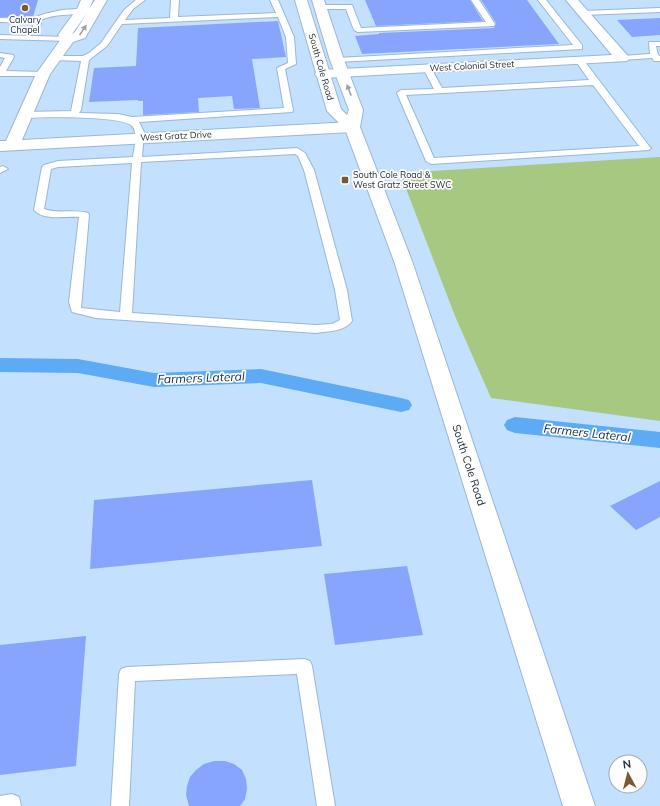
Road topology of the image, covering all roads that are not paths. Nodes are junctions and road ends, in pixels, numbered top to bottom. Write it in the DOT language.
graph roads {
  1 [pos="141,0"];
  2 [pos="175,0"];
  3 [pos="274,0"];
  4 [pos="301,0"];
  5 [pos="475,0"];
  6 [pos="542,0"];
  7 [pos="572,0"];
  8 [pos="580,0"];
  9 [pos="348,3"];
  10 [pos="320,4"];
  11 [pos="92,5"];
  12 [pos="660,10"];
  13 [pos="583,13"];
  14 [pos="281,15"];
  15 [pos="0,20"];
  16 [pos="174,20"];
  17 [pos="32,21"];
  18 [pos="119,22"];
  19 [pos="0,37"];
  20 [pos="27,38"];
  21 [pos="68,39"];
  22 [pos="660,44"];
  23 [pos="510,51"];
  24 [pos="0,55"];
  25 [pos="55,58"];
  26 [pos="622,58"];
  27 [pos="85,59"];
  28 [pos="658,59"];
  29 [pos="337,60"];
  30 [pos="578,60"];
  31 [pos="518,64"];
  32 [pos="427,68"];
  33 [pos="0,73"];
  34 [pos="342,73"];
  35 [pos="43,74"];
  36 [pos="322,74"];
  37 [pos="595,82"];
  38 [pos="439,91"];
  39 [pos="74,114"];
  40 [pos="25,115"];
  41 [pos="132,120"];
  42 [pos="352,127"];
  43 [pos="139,138"];
  44 [pos="6,146"];
  45 [pos="137,159"];
  46 [pos="126,316"];
  47 [pos="0,805"];
  48 [pos="12,806"];
  49 [pos="120,806"];
  50 [pos="326,806"];
  51 [pos="579,806"];
  1 -- 18 [label="lane"];
  2 -- 16 [label="lane"];
  3 -- 14 [label="lane"];
  4 -- 36 [label="main road, South Cole Road"];
  5 -- 9 [label="lane"];
  6 -- 23 [label="lane"];
  7 -- 8 [label="lane"];
  7 -- 13 [label="main road"];
  9 -- 10 [label="lane"];
  10 -- 29 [label="main road, South Cole Road"];
  11 -- 17 [label="lane"];
  11 -- 21 [label="main road"];
  12 -- 13 [label="lane"];
  13 -- 26 [label="main road"];
  14 -- 16 [label="lane"];
  14 -- 41 [label="lane"];
  15 -- 17 [label="lane"];
  16 -- 18 [label="lane"];
  17 -- 20 [label="lane"];
  18 -- 27 [label="lane"];
  19 -- 20 [label="lane"];
  20 -- 21 [label="lane"];
  21 -- 25 [label="main road"];
  22 -- 28 [label="lane"];
  23 -- 29 [label="lane"];
  23 -- 31 [label="lane"];
  24 -- 33 [label="lane"];
  25 -- 27 [label="lane"];
  25 -- 35 [label="main road"];
  26 -- 28 [label="lane"];
  26 -- 30 [label="main road, West Colonial Street"];
  27 -- 39 [label="lane"];
  29 -- 34 [label="main road, South Cole Road"];
  30 -- 31 [label="main road, West Colonial Street"];
  30 -- 37 [label="lane"];
  31 -- 32 [label="main road, West Colonial Street"];
  32 -- 34 [label="main road, West Colonial Street"];
  32 -- 38 [label="lane"];
  33 -- 35 [label="lane"];
  34 -- 36 [label="main road, West Colonial Street"];
  42 -- 34 [label="main road, South Cole Road, one-way"];
  35 -- 40 [label="main road"];
  36 -- 42 [label="main road, South Cole Road"];
  37 -- 38 [label="lane"];
  37 -- 38 [label="lane"];
  39 -- 40 [label="lane"];
  39 -- 41 [label="lane"];
  40 -- 44 [label="main road"];
  41 -- 43 [label="lane"];
  42 -- 43 [label="main road, West Gratz Drive"];
  42 -- 51 [label="main road, South Cole Road"];
  43 -- 44 [label="main road, West Gratz Drive"];
  43 -- 45 [label="lane"];
  45 -- 46 [label="lane"];
  45 -- 46 [label="lane"];
  45 -- 46 [label="lane"];
  47 -- 48 [label="lane"];
  49 -- 50 [label="lane"];
}
